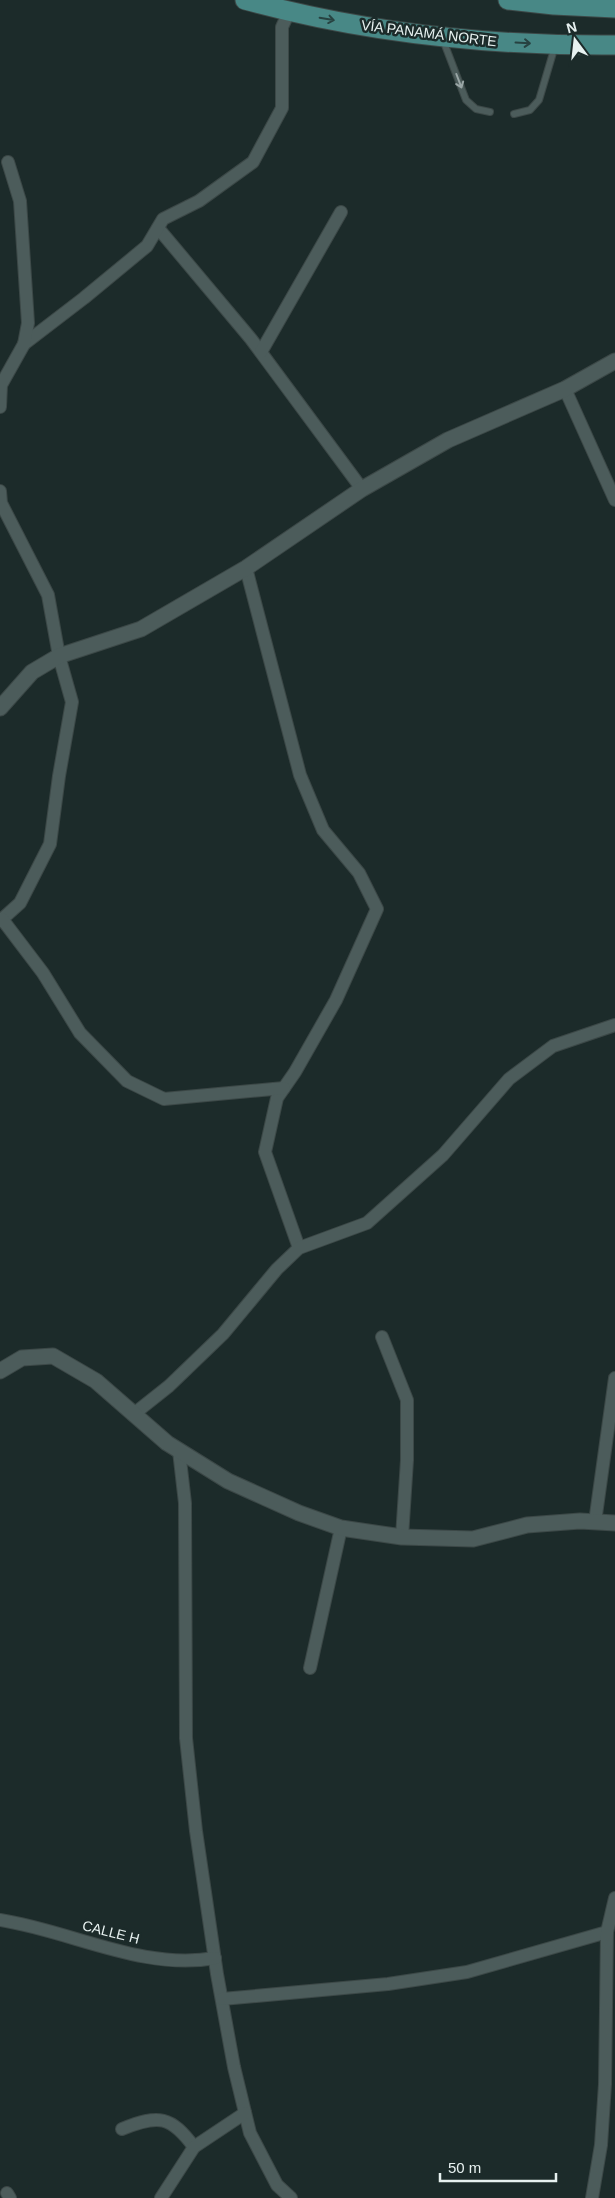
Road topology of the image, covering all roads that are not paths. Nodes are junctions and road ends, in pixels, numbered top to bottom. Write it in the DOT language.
graph roads {
  1 [pos="245,0"];
  2 [pos="508,0"];
  3 [pos="615,8"];
  4 [pos="289,12"];
  5 [pos="442,37"];
  6 [pos="555,44"];
  7 [pos="615,44"];
  8 [pos="490,112"];
  9 [pos="514,114"];
  10 [pos="8,162"];
  11 [pos="341,212"];
  12 [pos="158,228"];
  13 [pos="24,344"];
  14 [pos="261,352"];
  15 [pos="615,361"];
  16 [pos="4,369"];
  17 [pos="566,389"];
  18 [pos="0,407"];
  19 [pos="362,489"];
  20 [pos="0,491"];
  21 [pos="615,500"];
  22 [pos="246,568"];
  23 [pos="59,656"];
  24 [pos="0,708"];
  25 [pos="1,920"];
  26 [pos="615,1025"];
  27 [pos="284,1088"];
  28 [pos="299,1248"];
  29 [pos="382,1338"];
  30 [pos="0,1371"];
  31 [pos="615,1378"];
  32 [pos="134,1413"];
  33 [pos="179,1451"];
  34 [pos="595,1522"];
  35 [pos="615,1523"];
  36 [pos="341,1528"];
  37 [pos="402,1537"];
  38 [pos="310,1668"];
  39 [pos="615,1898"];
  40 [pos="0,1920"];
  41 [pos="607,1932"];
  42 [pos="215,1958"];
  43 [pos="222,1999"];
  44 [pos="610,2057"];
  45 [pos="245,2114"];
  46 [pos="122,2128"];
  47 [pos="194,2147"];
  48 [pos="161,2198"];
  49 [pos="291,2198"];
  50 [pos="592,2198"];
  1 -- 4 [label="main road, VÍA PANAMÁ NORTE"];
  2 -- 3 [label="main road"];
  4 -- 5 [label="main road, VÍA PANAMÁ NORTE, one-way"];
  4 -- 12 [label="street"];
  5 -- 6 [label="main road, VÍA PANAMÁ NORTE, one-way"];
  5 -- 8 [label="lane, one-way"];
  6 -- 7 [label="main road, VÍA PANAMÁ NORTE"];
  6 -- 9 [label="lane"];
  10 -- 13 [label="street"];
  11 -- 14 [label="street"];
  12 -- 13 [label="street"];
  12 -- 14 [label="street"];
  13 -- 16 [label="street"];
  14 -- 19 [label="street"];
  15 -- 17 [label="street"];
  16 -- 18 [label="street"];
  17 -- 19 [label="street"];
  17 -- 21 [label="street"];
  19 -- 22 [label="street"];
  20 -- 23 [label="street"];
  22 -- 23 [label="street"];
  22 -- 27 [label="street"];
  23 -- 24 [label="street"];
  23 -- 25 [label="street"];
  25 -- 27 [label="street"];
  26 -- 28 [label="street"];
  27 -- 28 [label="street"];
  28 -- 32 [label="street"];
  29 -- 37 [label="street"];
  30 -- 32 [label="street"];
  31 -- 34 [label="street"];
  32 -- 33 [label="street"];
  33 -- 36 [label="street"];
  33 -- 42 [label="street"];
  34 -- 35 [label="street"];
  34 -- 37 [label="street"];
  36 -- 37 [label="street"];
  36 -- 38 [label="street"];
  39 -- 41 [label="street"];
  40 -- 42 [label="street, CALLE H"];
  41 -- 43 [label="street"];
  41 -- 44 [label="street"];
  42 -- 43 [label="street"];
  43 -- 45 [label="street"];
  44 -- 50 [label="street"];
  45 -- 47 [label="street"];
  45 -- 49 [label="street"];
  46 -- 47 [label="street"];
  47 -- 48 [label="street"];
}
